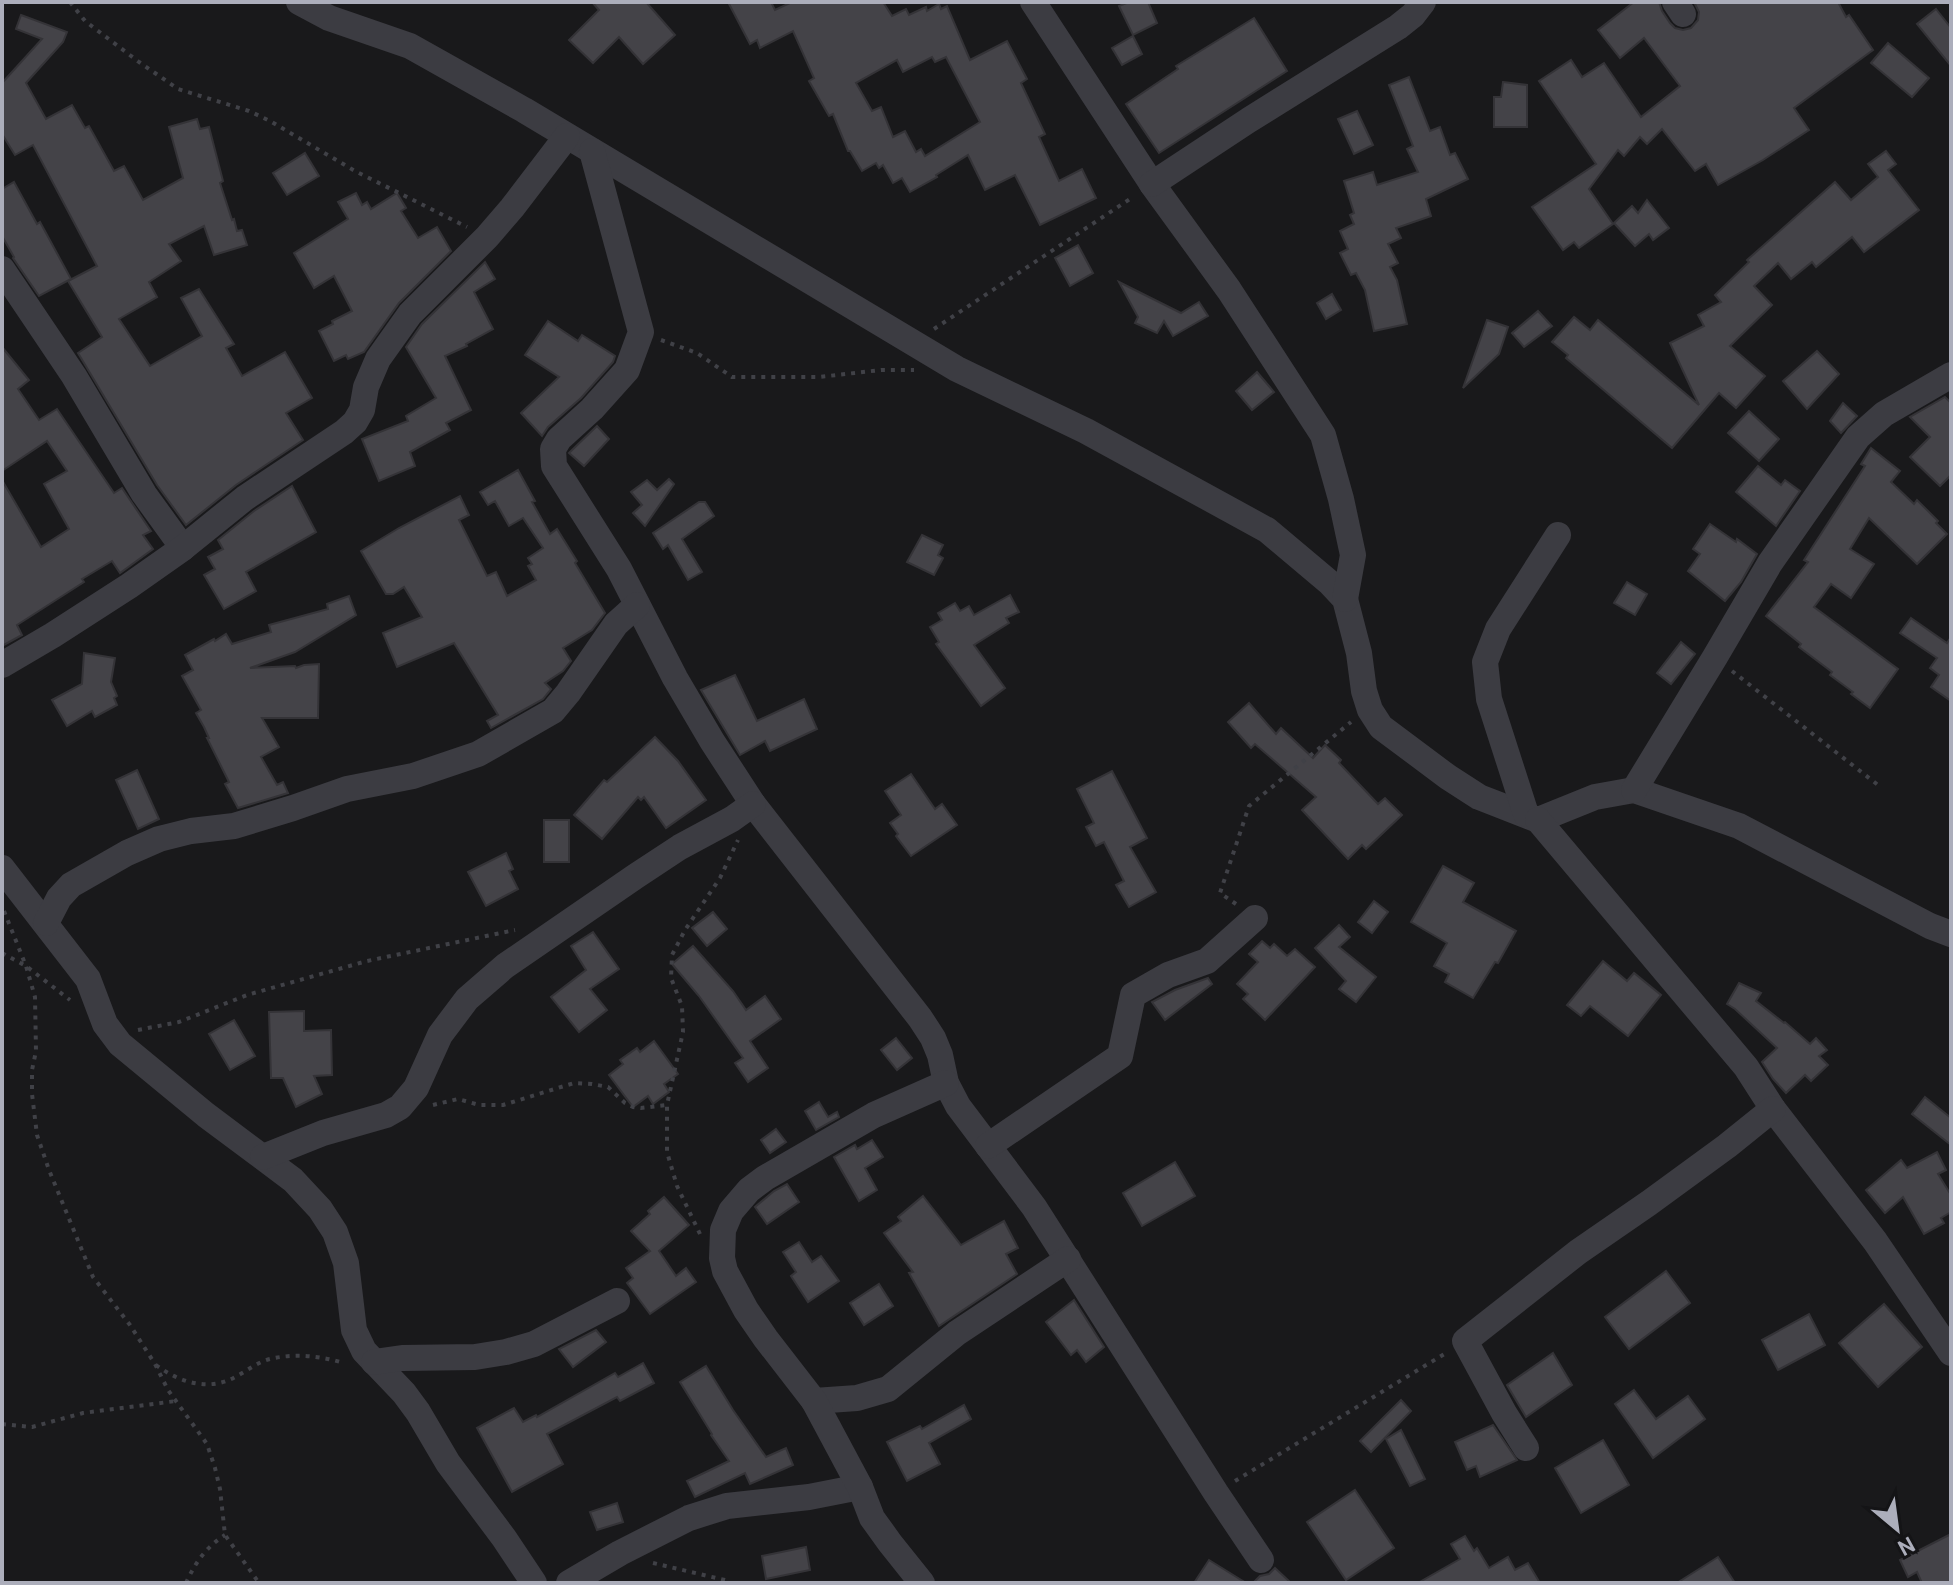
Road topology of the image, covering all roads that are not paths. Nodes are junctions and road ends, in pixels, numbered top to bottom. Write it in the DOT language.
graph roads {
  1 [pos="299,2"];
  2 [pos="1033,2"];
  3 [pos="1423,2"];
  4 [pos="567,136"];
  5 [pos="592,151"];
  6 [pos="1152,184"];
  7 [pos="2,269"];
  8 [pos="1951,375"];
  9 [pos="1558,535"];
  10 [pos="183,548"];
  11 [pos="1345,599"];
  12 [pos="637,605"];
  13 [pos="2,665"];
  14 [pos="1634,790"];
  15 [pos="743,812"];
  16 [pos="1532,817"];
  17 [pos="2,868"];
  18 [pos="1255,918"];
  19 [pos="46,923"];
  20 [pos="1951,934"];
  21 [pos="946,1083"];
  22 [pos="1773,1109"];
  23 [pos="988,1146"];
  24 [pos="263,1157"];
  25 [pos="1068,1259"];
  26 [pos="617,1301"];
  27 [pos="1951,1353"];
  28 [pos="374,1362"];
  29 [pos="814,1401"];
  30 [pos="1526,1448"];
  31 [pos="860,1487"];
  32 [pos="1261,1560"];
  33 [pos="534,1583"];
  34 [pos="569,1583"];
  35 [pos="922,1583"];
  1 -- 4 [label="street"];
  2 -- 6 [label="street"];
  3 -- 6 [label="street"];
  4 -- 5 [label="street"];
  4 -- 10 [label="street"];
  5 -- 11 [label="street"];
  5 -- 12 [label="street"];
  6 -- 11 [label="street"];
  7 -- 10 [label="street"];
  8 -- 14 [label="street"];
  9 -- 16 [label="street"];
  10 -- 13 [label="street"];
  11 -- 16 [label="street"];
  12 -- 15 [label="street"];
  12 -- 19 [label="street"];
  14 -- 16 [label="street"];
  14 -- 20 [label="street"];
  15 -- 21 [label="street"];
  15 -- 24 [label="street"];
  16 -- 22 [label="street"];
  17 -- 19 [label="street"];
  18 -- 23 [label="street"];
  19 -- 24 [label="street"];
  21 -- 23 [label="street"];
  21 -- 29 [label="street"];
  22 -- 27 [label="street"];
  22 -- 30 [label="street"];
  23 -- 25 [label="street"];
  24 -- 28 [label="street"];
  25 -- 29 [label="street"];
  25 -- 32 [label="street"];
  26 -- 28 [label="street"];
  28 -- 33 [label="street"];
  29 -- 31 [label="street"];
  31 -- 34 [label="street"];
  31 -- 35 [label="street"];
}
